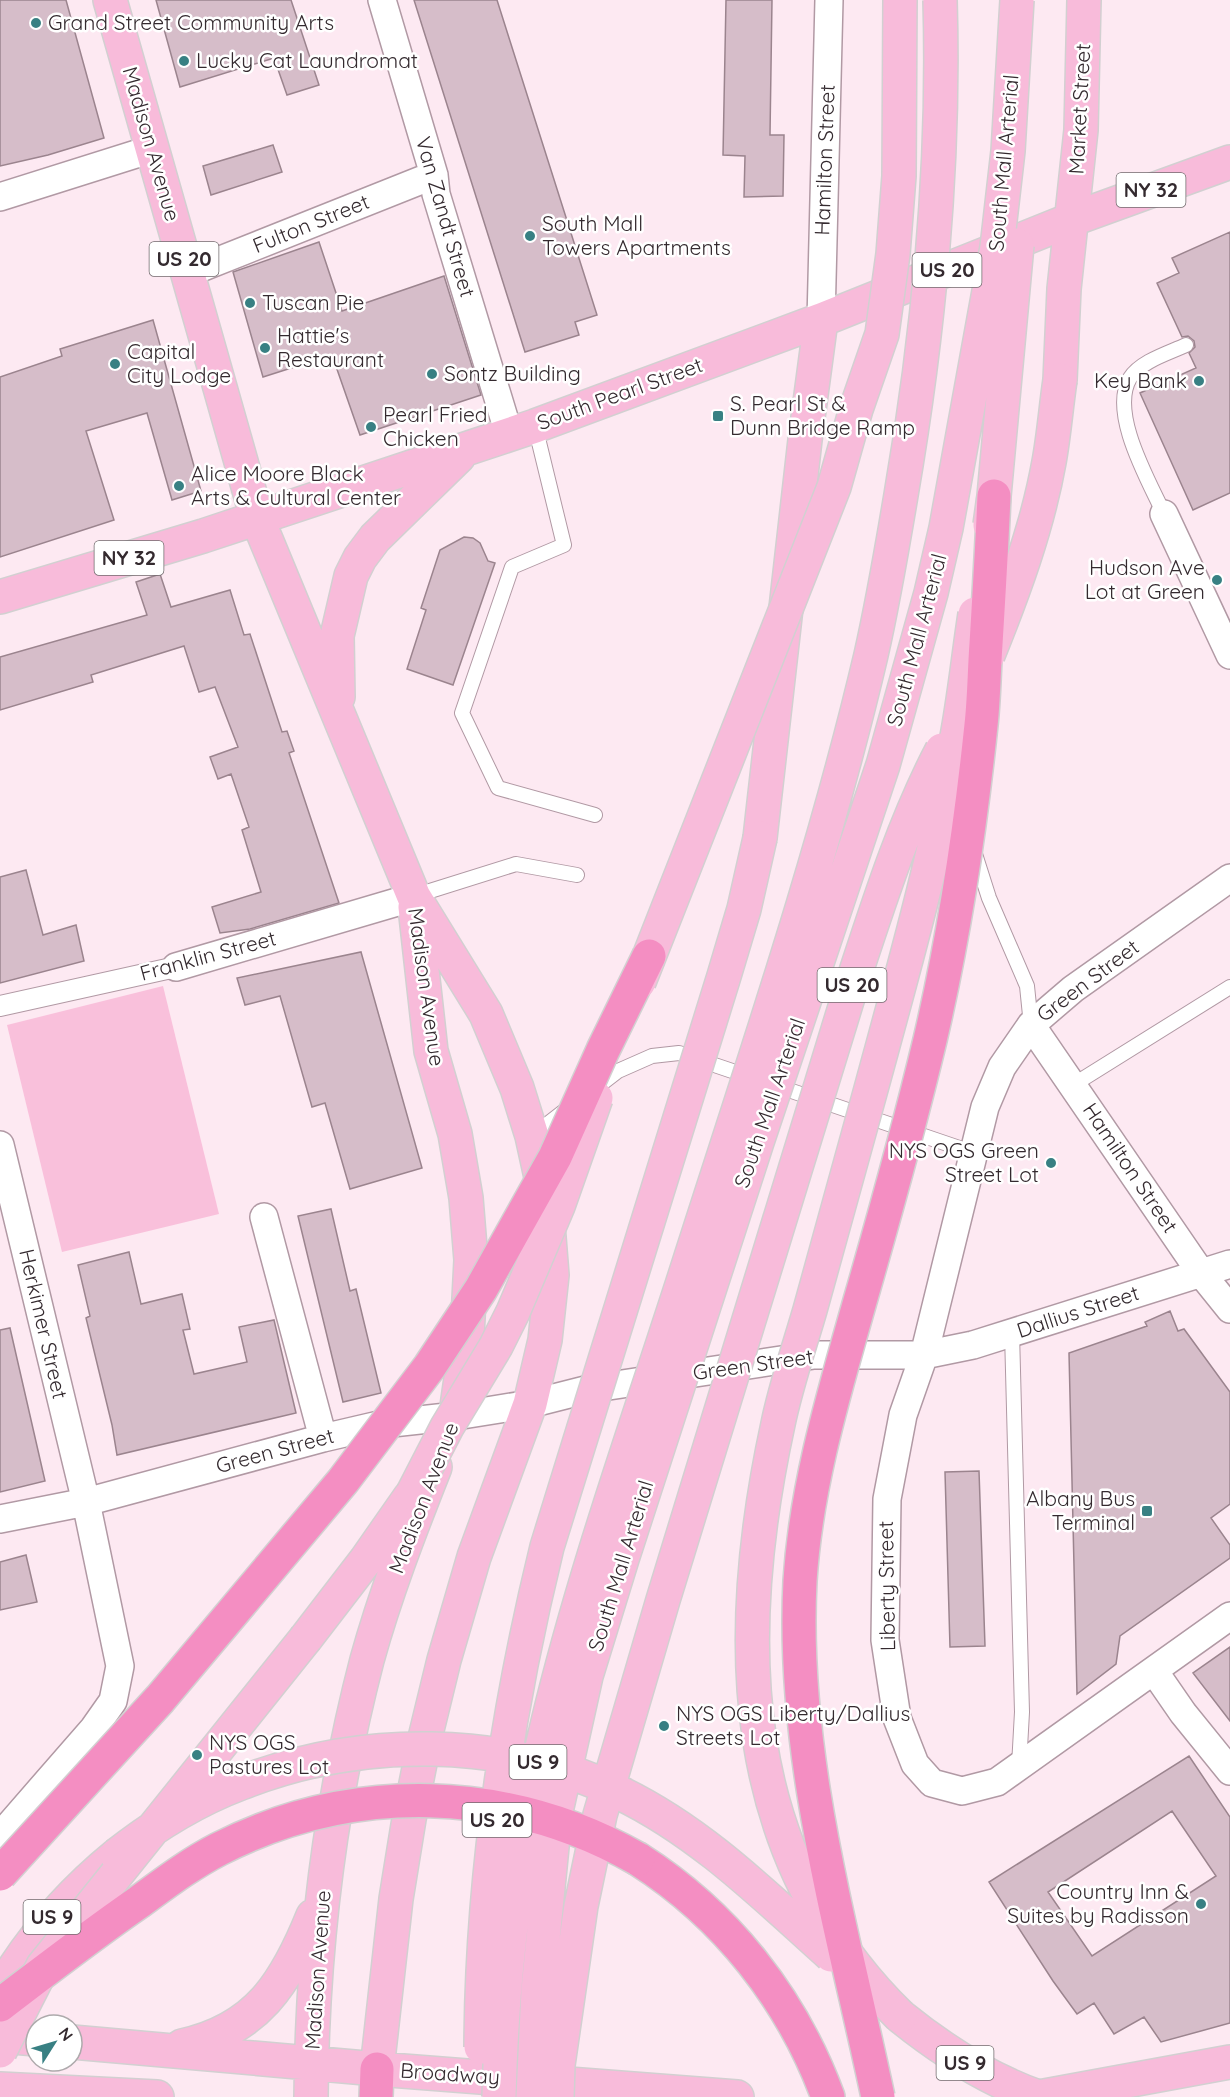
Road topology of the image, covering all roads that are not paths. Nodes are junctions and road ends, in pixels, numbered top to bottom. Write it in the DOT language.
graph roads {
  1 [pos="110,0"];
  2 [pos="382,0"];
  3 [pos="829,0"];
  4 [pos="900,0"];
  5 [pos="940,0"];
  6 [pos="1017,0"];
  7 [pos="1032,0"];
  8 [pos="1084,0"];
  9 [pos="152,149"];
  10 [pos="1230,162"];
  11 [pos="434,174"];
  12 [pos="0,196"];
  13 [pos="1073,219"];
  14 [pos="188,273"];
  15 [pos="821,320"];
  16 [pos="1186,345"];
  17 [pos="522,430"];
  18 [pos="465,450"];
  19 [pos="994,496"];
  20 [pos="1164,514"];
  21 [pos="257,518"];
  22 [pos="0,597"];
  23 [pos="1223,620"];
  24 [pos="1230,655"];
  25 [pos="339,713"];
  26 [pos="595,815"];
  27 [pos="972,847"];
  28 [pos="577,875"];
  29 [pos="1230,878"];
  30 [pos="414,897"];
  31 [pos="649,956"];
  32 [pos="176,967"];
  33 [pos="1230,987"];
  34 [pos="0,1006"];
  35 [pos="1031,1025"];
  36 [pos="1073,1085"];
  37 [pos="532,1136"];
  38 [pos="0,1145"];
  39 [pos="974,1153"];
  40 [pos="264,1217"];
  41 [pos="1230,1264"];
  42 [pos="1201,1273"];
  43 [pos="1230,1309"];
  44 [pos="1012,1333"];
  45 [pos="924,1355"];
  46 [pos="530,1404"];
  47 [pos="456,1416"];
  48 [pos="323,1438"];
  49 [pos="86,1502"];
  50 [pos="0,1519"];
  51 [pos="1230,1616"];
  52 [pos="1154,1671"];
  53 [pos="1019,1766"];
  54 [pos="1230,1771"];
  55 [pos="0,1836"];
  56 [pos="0,1874"];
  57 [pos="324,1890"];
  58 [pos="0,1991"];
  59 [pos="0,2005"];
  60 [pos="900,2016"];
  61 [pos="0,2036"];
  62 [pos="24,2038"];
  63 [pos="84,2043"];
  64 [pos="155,2049"];
  65 [pos="0,2051"];
  66 [pos="1230,2061"];
  67 [pos="311,2062"];
  68 [pos="376,2083"];
  69 [pos="0,2089"];
  70 [pos="157,2097"];
  71 [pos="314,2097"];
  72 [pos="483,2097"];
  73 [pos="499,2097"];
  74 [pos="533,2097"];
  75 [pos="556,2097"];
  76 [pos="737,2097"];
  77 [pos="828,2097"];
  78 [pos="878,2097"];
  79 [pos="1039,2097"];
  1 -- 9 [label="main road, Madison Avenue / US 20"];
  2 -- 11 [label="street, Van Zandt Street"];
  3 -- 15 [label="street, Hamilton Street"];
  4 -- 31 [label="main road, bridge"];
  5 -- 73 [label="main road, South Mall Arterial, bridge"];
  6 -- 74 [label="main road, South Mall Arterial, bridge"];
  7 -- 19 [label="main road, bridge"];
  8 -- 13 [label="main road, Market Street"];
  9 -- 12 [label="street"];
  9 -- 14 [label="main road, Madison Avenue / US 20"];
  10 -- 13 [label="main road, South Pearl Street / NY 32"];
  11 -- 14 [label="street, Fulton Street"];
  11 -- 17 [label="street, Van Zandt Street"];
  13 -- 15 [label="main road, South Pearl Street / US 20"];
  13 -- 75 [label="main road, US 20, bridge"];
  14 -- 21 [label="main road, Madison Avenue / US 20"];
  15 -- 17 [label="main road, South Pearl Street / US 20"];
  15 -- 72 [label="main road, US 20, bridge"];
  16 -- 20 [label="lane"];
  17 -- 18 [label="main road, South Pearl Street / US 20"];
  17 -- 26 [label="lane"];
  18 -- 21 [label="main road, South Pearl Street / US 20"];
  18 -- 25 [label="main road"];
  19 -- 60 [label="main road, bridge"];
  19 -- 78 [label="highway, bridge"];
  20 -- 23 [label="street"];
  21 -- 22 [label="main road, South Pearl Street / NY 32"];
  21 -- 25 [label="main road, Madison Avenue"];
  23 -- 24 [label="street"];
  25 -- 30 [label="main road, Madison Avenue"];
  27 -- 35 [label="lane"];
  28 -- 30 [label="lane"];
  29 -- 35 [label="street, Green Street"];
  30 -- 32 [label="street, Franklin Street"];
  30 -- 37 [label="main road, Madison Avenue"];
  30 -- 47 [label="main road, Madison Avenue"];
  31 -- 56 [label="highway, bridge"];
  31 -- 65 [label="main road, bridge"];
  32 -- 34 [label="street, Franklin Street"];
  33 -- 36 [label="lane"];
  35 -- 36 [label="street, Hamilton Street"];
  35 -- 39 [label="street, Green Street"];
  36 -- 42 [label="street, Hamilton Street"];
  37 -- 39 [label="lane"];
  37 -- 46 [label="main road, Madison Avenue"];
  38 -- 49 [label="street, Herkimer Street"];
  39 -- 45 [label="street, Green Street"];
  40 -- 48 [label="street"];
  41 -- 42 [label="street, Dallius Street"];
  42 -- 43 [label="street, Hamilton Street"];
  42 -- 44 [label="street, Dallius Street"];
  44 -- 45 [label="street, Dallius Street"];
  44 -- 53 [label="lane"];
  45 -- 46 [label="street, Green Street"];
  45 -- 53 [label="street, Liberty Street"];
  46 -- 47 [label="street, Green Street"];
  46 -- 68 [label="main road, Madison Avenue"];
  47 -- 48 [label="street, Green Street"];
  47 -- 57 [label="main road, Madison Avenue"];
  48 -- 49 [label="street, Green Street"];
  49 -- 50 [label="street, Green Street"];
  49 -- 55 [label="street, Herkimer Street"];
  51 -- 52 [label="street, Liberty Street"];
  52 -- 53 [label="street, Liberty Street"];
  52 -- 54 [label="street"];
  57 -- 64 [label="main road"];
  57 -- 67 [label="main road, Madison Avenue"];
  58 -- 60 [label="main road, US 9, bridge"];
  59 -- 77 [label="highway, bridge"];
  60 -- 79 [label="main road, US 9"];
  61 -- 62 [label="main road"];
  63 -- 64 [label="main road, Broadway"];
  64 -- 67 [label="main road, Broadway"];
  66 -- 79 [label="main road"];
  67 -- 68 [label="main road, Broadway"];
  67 -- 71 [label="main road, Madison Avenue"];
  68 -- 71 [label="main road, Broadway"];
  68 -- 76 [label="main road, Broadway"];
  69 -- 70 [label="main road"];
}
